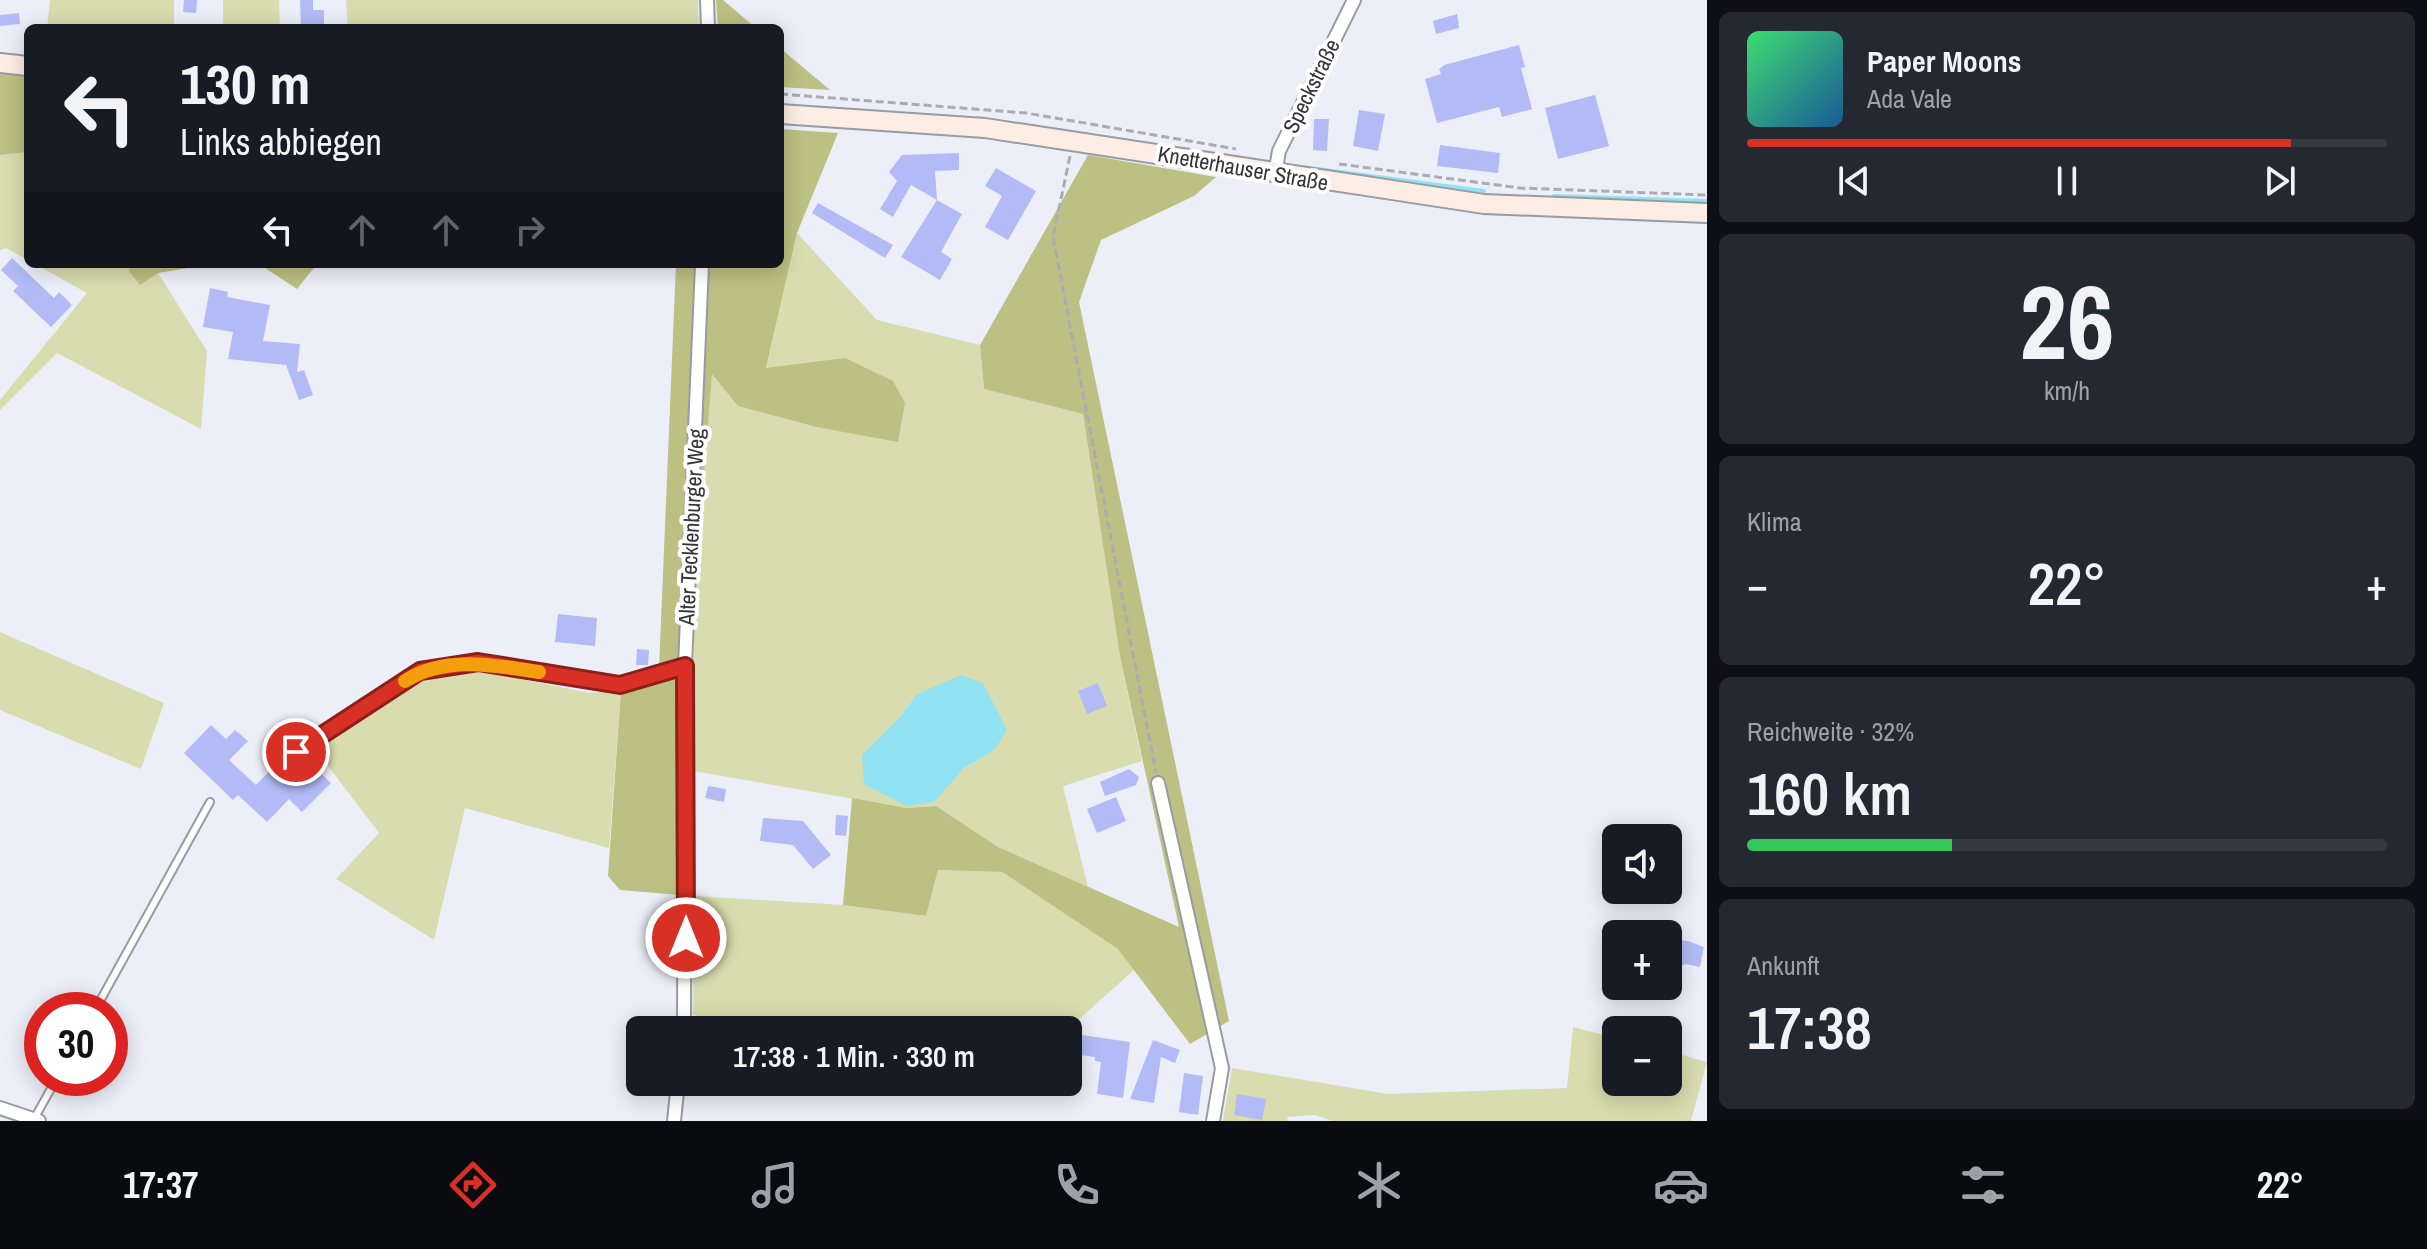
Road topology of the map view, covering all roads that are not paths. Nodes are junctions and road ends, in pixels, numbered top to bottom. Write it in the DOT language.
graph roads {
  1 [pos="707,0"];
  2 [pos="1354,0"];
  3 [pos="708,24"];
  4 [pos="0,63"];
  5 [pos="24,66"];
  6 [pos="784,114"];
  7 [pos="1275,174"];
  8 [pos="1707,213"];
  9 [pos="702,268"];
  10 [pos="685,666"];
  11 [pos="296,752"];
  12 [pos="1158,783"];
  13 [pos="210,802"];
  14 [pos="105,992"];
  15 [pos="685,1016"];
  16 [pos="48,1096"];
  17 [pos="677,1096"];
  18 [pos="0,1108"];
  19 [pos="37,1120"];
  20 [pos="674,1121"];
  21 [pos="1213,1121"];
  1 -- 3 [label="street"];
  2 -- 7 [label="street, Speckstraße"];
  4 -- 5 [label="street"];
  6 -- 7 [label="street, Knetterhauser Straße"];
  7 -- 8 [label="street, Knetterhauser Straße"];
  9 -- 10 [label="street, Alter Tecklenburger Weg"];
  10 -- 11 [label="lane"];
  10 -- 15 [label="street, Alter Tecklenburger Weg"];
  12 -- 21 [label="street"];
  13 -- 14 [label="lane"];
  16 -- 19 [label="lane"];
  17 -- 20 [label="street"];
  18 -- 19 [label="street"];
}
